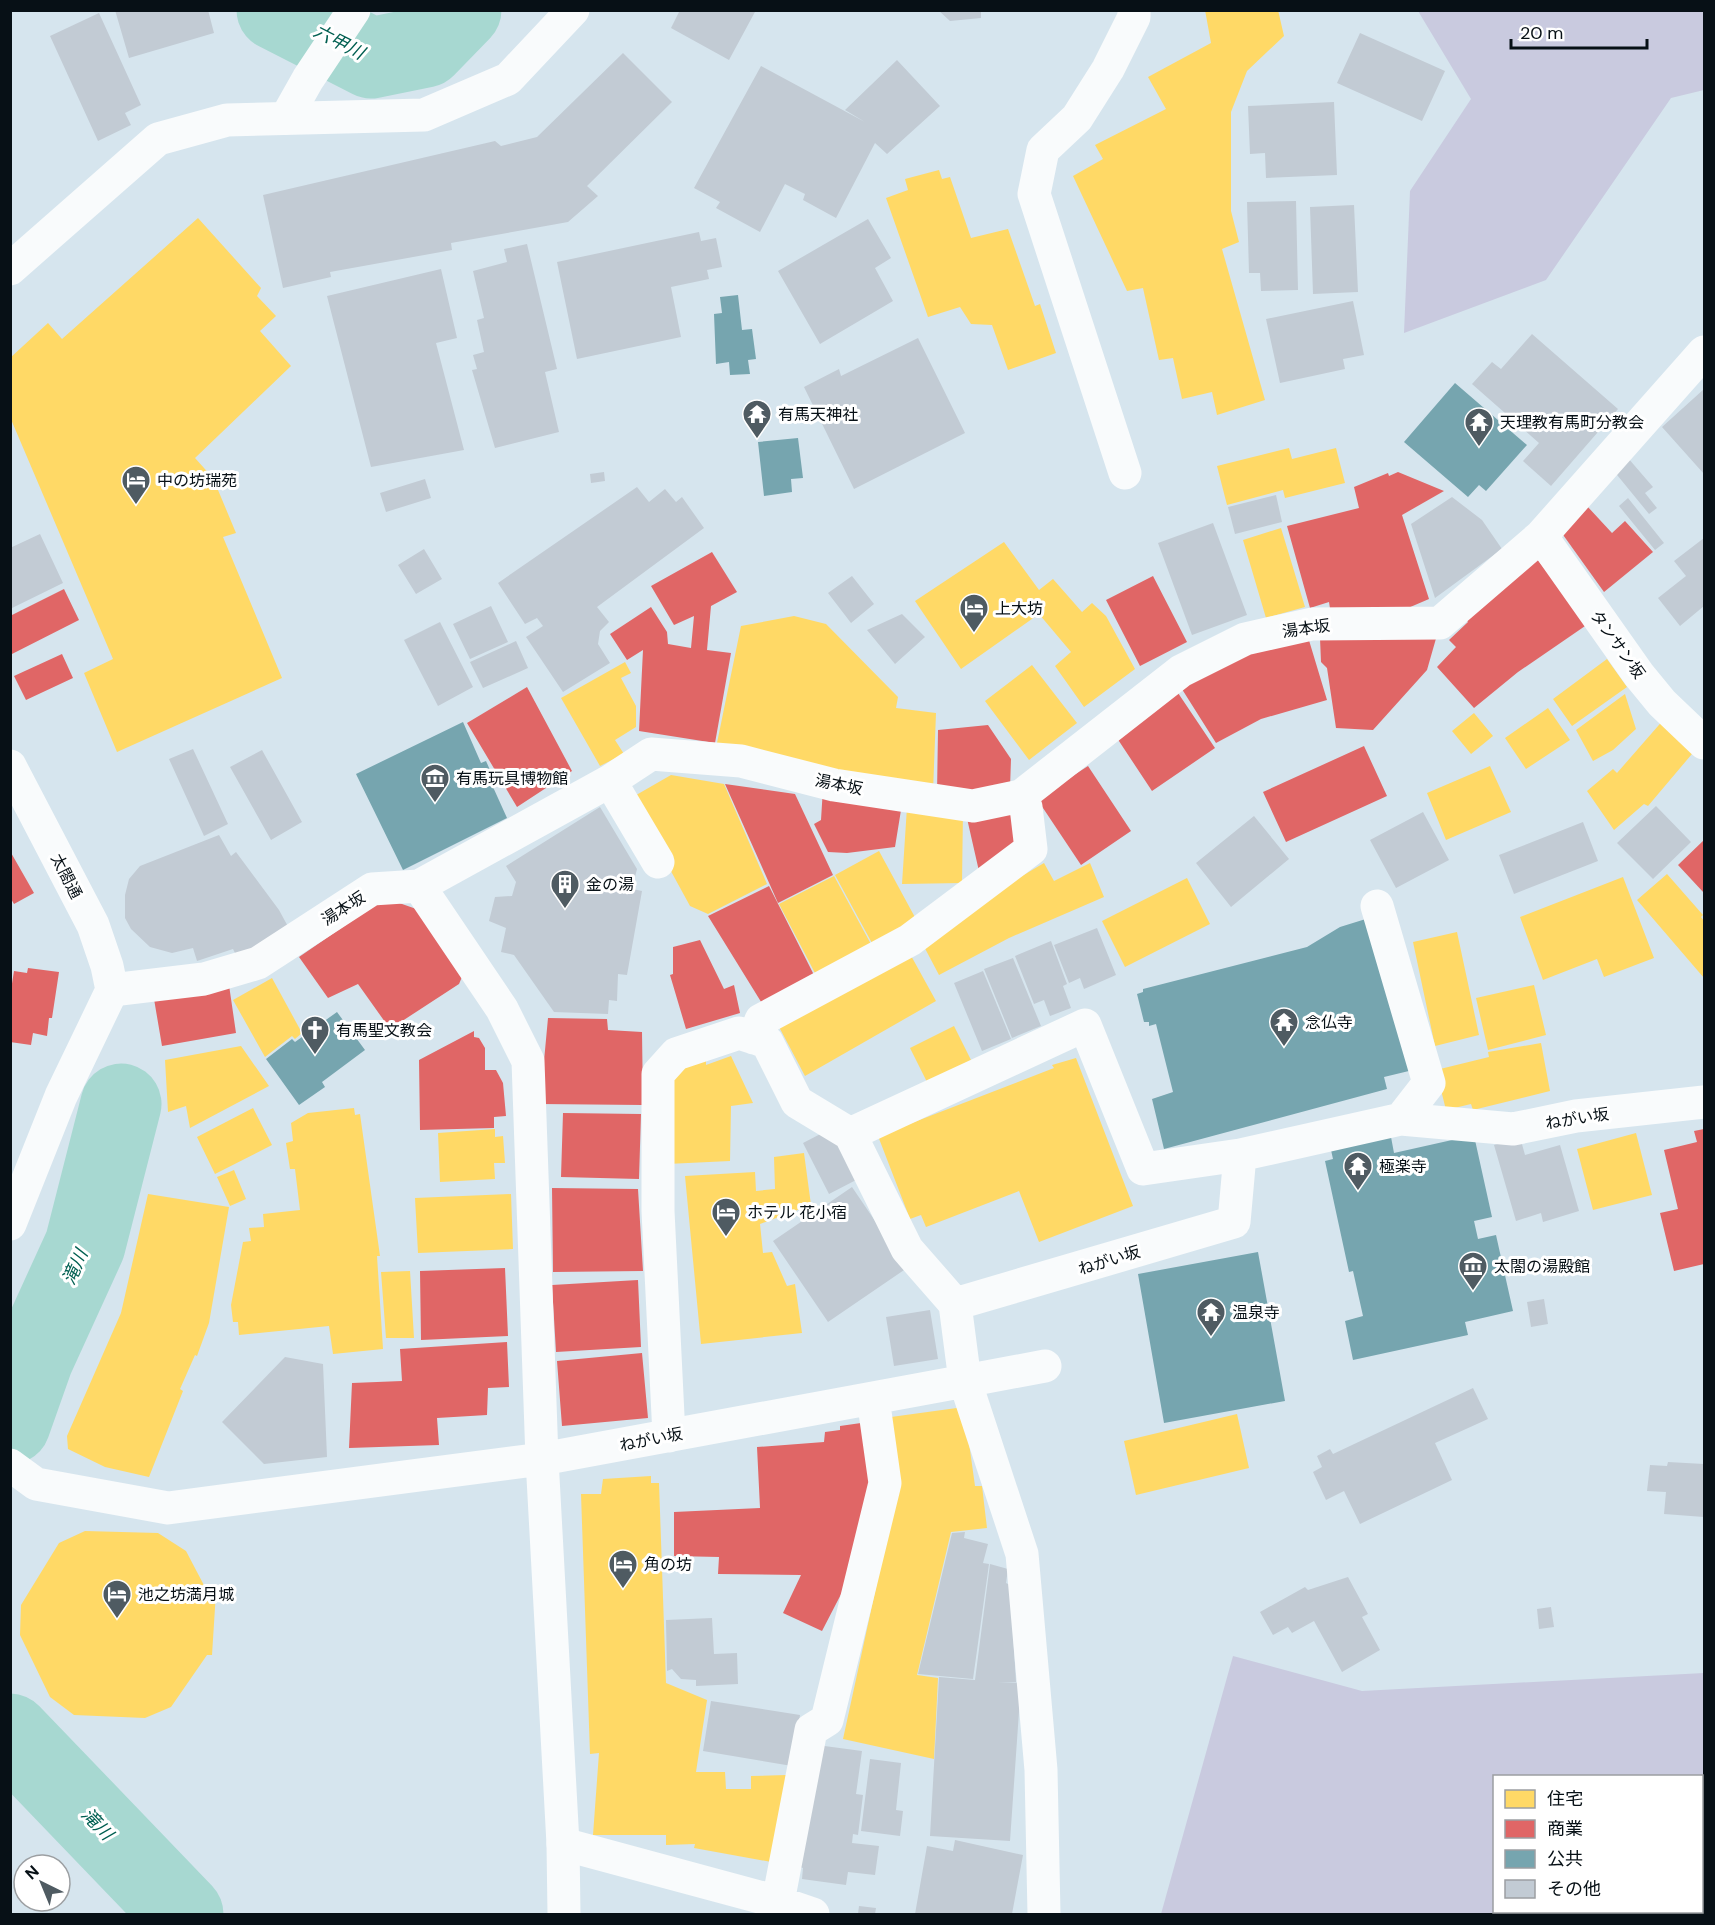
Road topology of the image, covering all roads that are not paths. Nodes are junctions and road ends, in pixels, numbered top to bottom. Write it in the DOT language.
graph roads {
  1 [pos="354,10"];
  2 [pos="573,10"];
  3 [pos="1134,10"];
  4 [pos="286,118"];
  5 [pos="10,268"];
  6 [pos="1704,351"];
  7 [pos="1125,473"];
  8 [pos="1541,536"];
  9 [pos="1704,743"];
  10 [pos="10,766"];
  11 [pos="610,780"];
  12 [pos="1021,796"];
  13 [pos="658,862"];
  14 [pos="419,886"];
  15 [pos="1377,906"];
  16 [pos="112,990"];
  17 [pos="754,1038"];
  18 [pos="1704,1102"];
  19 [pos="1401,1119"];
  20 [pos="849,1134"];
  21 [pos="1239,1155"];
  22 [pos="10,1224"];
  23 [pos="955,1304"];
  24 [pos="1045,1366"];
  25 [pos="965,1381"];
  26 [pos="873,1398"];
  27 [pos="669,1436"];
  28 [pos="542,1460"];
  29 [pos="23,1475"];
  30 [pos="562,1844"];
  31 [pos="777,1902"];
  32 [pos="564,1914"];
  33 [pos="813,1914"];
  34 [pos="1044,1914"];
  1 -- 4 [label="street"];
  2 -- 4 [label="street"];
  3 -- 7 [label="street"];
  4 -- 5 [label="street"];
  6 -- 8 [label="street, 湯本坂"];
  8 -- 9 [label="street, タンサン坂"];
  8 -- 12 [label="street, 湯本坂"];
  10 -- 16 [label="street, 太閤通"];
  11 -- 12 [label="street, 湯本坂"];
  11 -- 13 [label="street"];
  11 -- 14 [label="street, 湯本坂"];
  12 -- 17 [label="street"];
  14 -- 16 [label="street, 湯本坂"];
  14 -- 28 [label="street"];
  15 -- 19 [label="street"];
  16 -- 22 [label="street"];
  17 -- 20 [label="street"];
  17 -- 27 [label="street"];
  18 -- 19 [label="street, ねがい坂"];
  19 -- 21 [label="street, ねがい坂"];
  20 -- 21 [label="street"];
  20 -- 23 [label="street"];
  21 -- 23 [label="street, ねがい坂"];
  23 -- 25 [label="street"];
  24 -- 25 [label="street, ねがい坂"];
  25 -- 26 [label="street, ねがい坂"];
  25 -- 34 [label="street"];
  26 -- 27 [label="street, ねがい坂"];
  26 -- 31 [label="street"];
  27 -- 28 [label="street, ねがい坂"];
  28 -- 29 [label="street, ねがい坂"];
  28 -- 30 [label="street"];
  30 -- 31 [label="street"];
  30 -- 32 [label="street"];
  31 -- 33 [label="street"];
}
